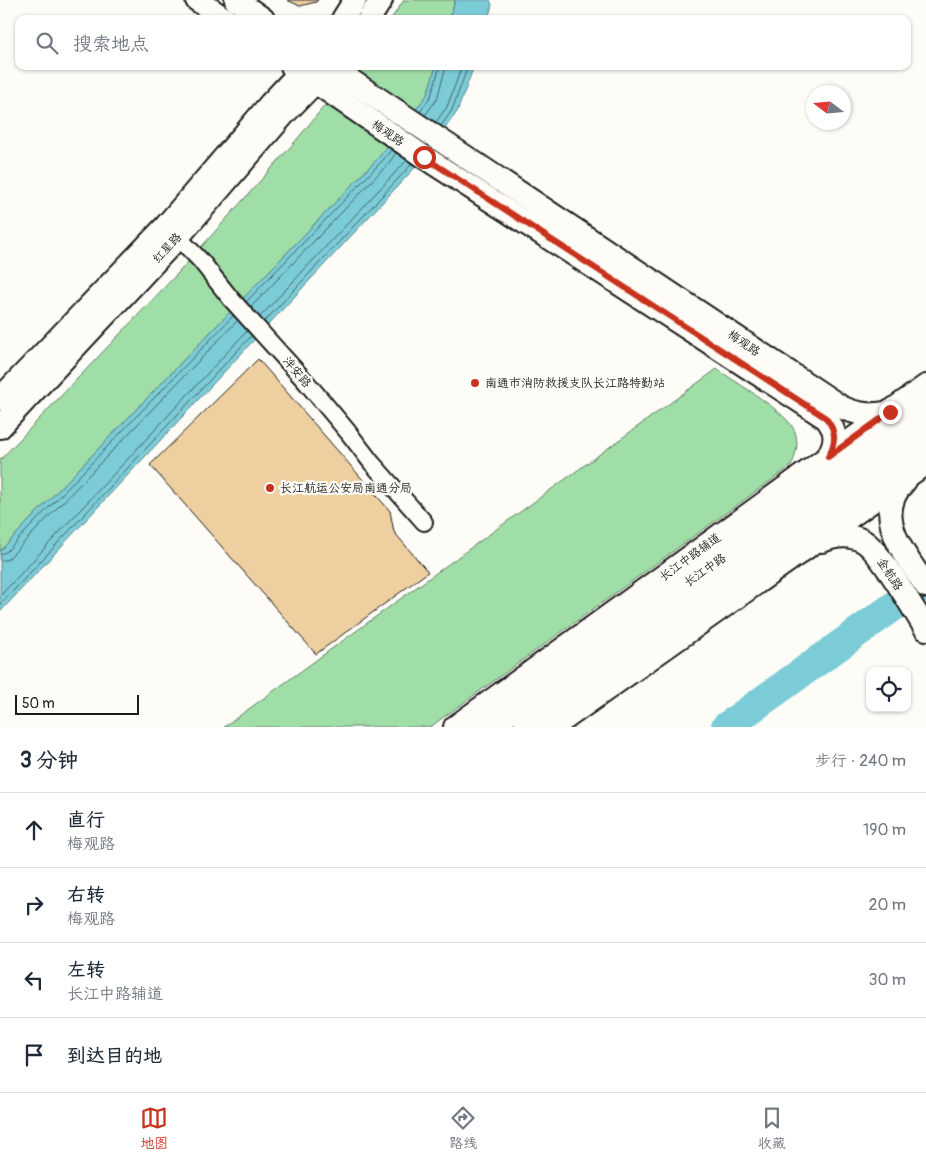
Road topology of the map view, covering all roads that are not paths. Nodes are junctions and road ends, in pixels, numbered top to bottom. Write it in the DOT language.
graph roads {
  1 [pos="197,0"];
  2 [pos="236,0"];
  3 [pos="355,0"];
  4 [pos="381,0"];
  5 [pos="218,15"];
  6 [pos="257,15"];
  7 [pos="346,15"];
  8 [pos="372,15"];
  9 [pos="315,70"];
  10 [pos="401,128"];
  11 [pos="172,232"];
  12 [pos="926,386"];
  13 [pos="0,399"];
  14 [pos="890,412"];
  15 [pos="926,412"];
  16 [pos="0,427"];
  17 [pos="926,441"];
  18 [pos="828,457"];
  19 [pos="921,466"];
  20 [pos="424,522"];
  21 [pos="812,545"];
  22 [pos="926,586"];
  23 [pos="923,624"];
  24 [pos="455,727"];
  25 [pos="484,727"];
  26 [pos="528,727"];
  27 [pos="553,727"];
  1 -- 5 [label="main road"];
  2 -- 6 [label="main road"];
  3 -- 7 [label="main road"];
  4 -- 8 [label="main road"];
  9 -- 10 [label="main road, 梅观路"];
  9 -- 11 [label="main road, 红星路"];
  10 -- 14 [label="main road, 梅观路"];
  10 -- 18 [label="main road, 梅观路"];
  11 -- 13 [label="main road, 红星路"];
  11 -- 16 [label="main road, 红星路"];
  11 -- 20 [label="street, 泮安路"];
  12 -- 14 [label="main road, 长江中路辅道"];
  14 -- 18 [label="main road, 长江中路辅道"];
  15 -- 25 [label="highway, 长江中路"];
  17 -- 26 [label="highway, 长江中路"];
  18 -- 24 [label="main road, 长江中路辅道"];
  19 -- 21 [label="main road"];
  19 -- 22 [label="main road, 金航路"];
  21 -- 23 [label="main road, 金航路"];
  21 -- 27 [label="main road"];
}
